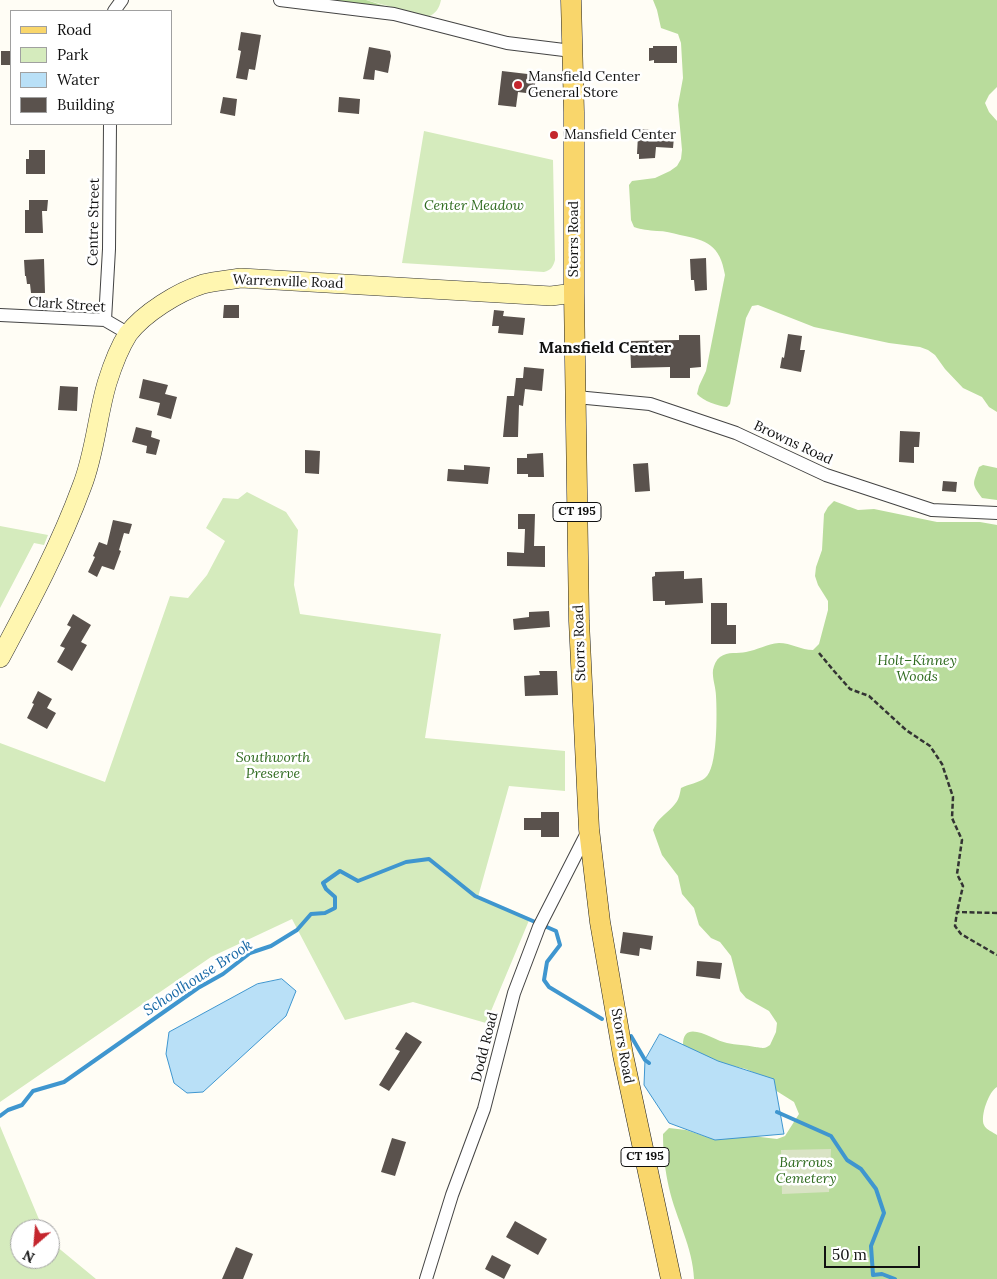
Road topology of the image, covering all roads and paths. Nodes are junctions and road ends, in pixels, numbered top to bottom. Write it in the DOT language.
graph roads {
  1 [pos="280,0"];
  2 [pos="571,0"];
  3 [pos="572,51"];
  4 [pos="110,125"];
  5 [pos="574,293"];
  6 [pos="0,315"];
  7 [pos="105,320"];
  8 [pos="128,334"];
  9 [pos="576,397"];
  10 [pos="997,513"];
  11 [pos="819,653"];
  12 [pos="0,658"];
  13 [pos="589,829"];
  14 [pos="957,912"];
  15 [pos="997,912"];
  16 [pos="997,955"];
  17 [pos="426,1279"];
  18 [pos="672,1279"];
  1 -- 3 [label="street"];
  2 -- 3 [label="main road, Storrs Road / CT 195"];
  3 -- 5 [label="main road, Storrs Road / CT 195"];
  4 -- 7 [label="street, Centre Street"];
  5 -- 8 [label="main road, Warrenville Road"];
  5 -- 9 [label="main road, Storrs Road / CT 195"];
  6 -- 7 [label="street, Clark Street"];
  7 -- 8 [label="street, Clark Street"];
  8 -- 12 [label="main road, Warrenville Road"];
  9 -- 10 [label="street, Browns Road"];
  9 -- 13 [label="main road, Storrs Road / CT 195"];
  11 -- 14 [label="path"];
  13 -- 17 [label="street, Dodd Road"];
  13 -- 18 [label="main road, Storrs Road / CT 195"];
  14 -- 15 [label="path"];
  14 -- 16 [label="path"];
}
